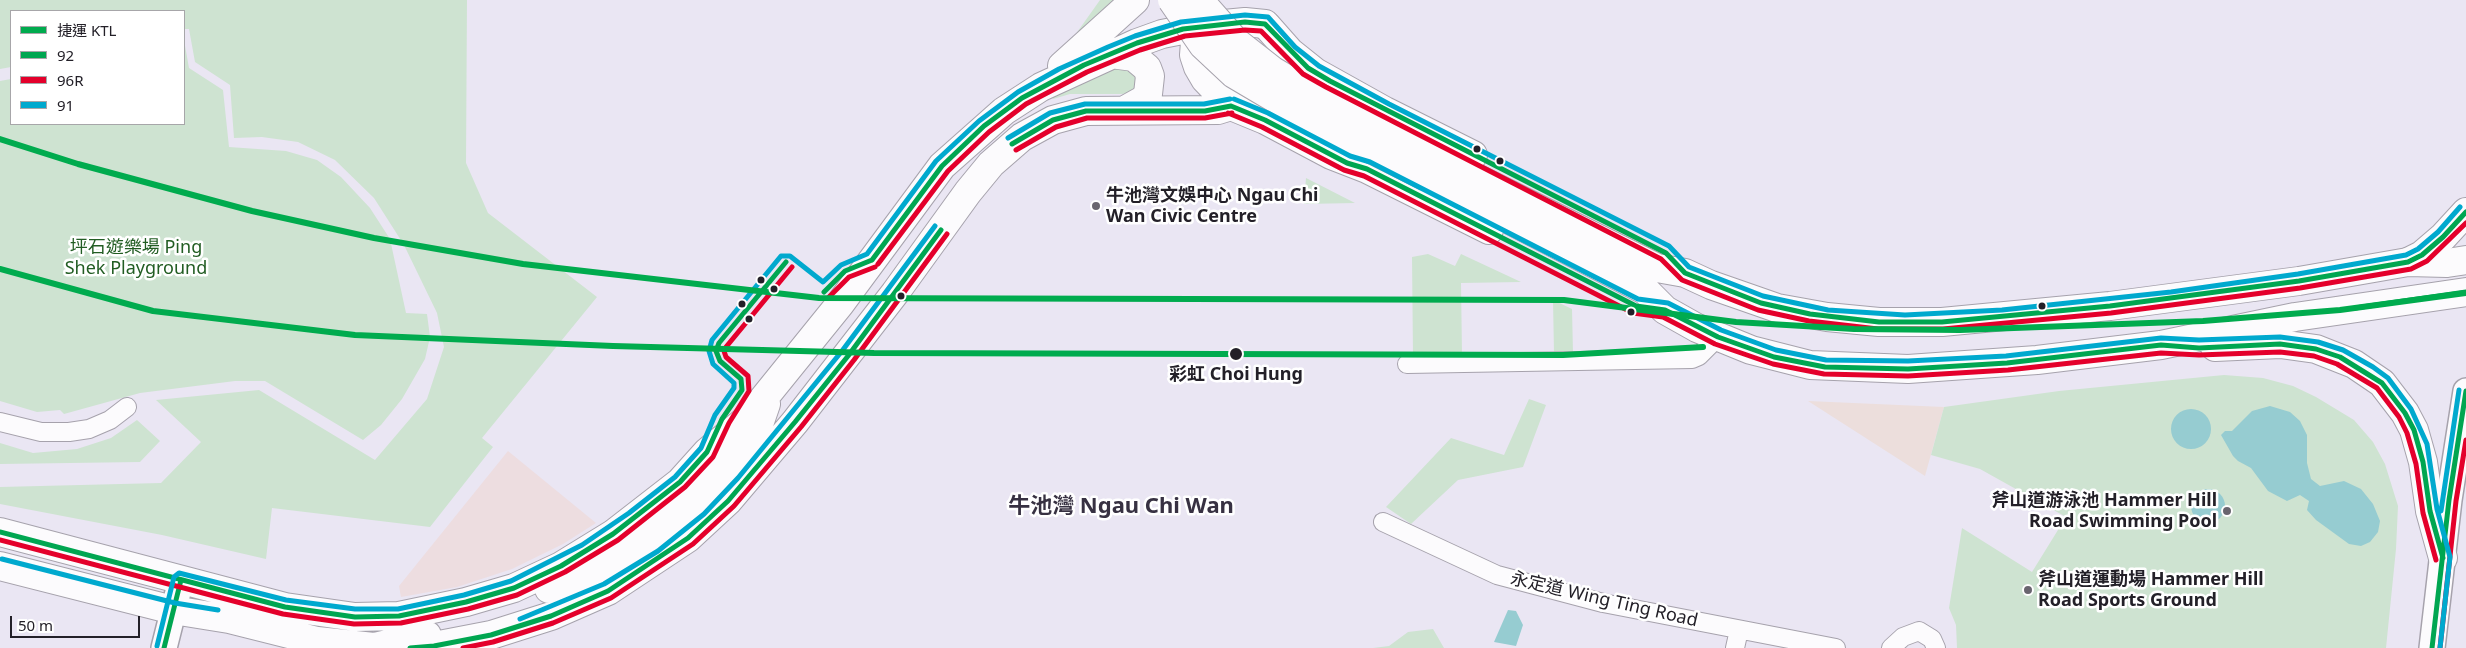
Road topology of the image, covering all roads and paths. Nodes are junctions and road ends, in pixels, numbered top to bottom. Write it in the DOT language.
graph roads {
  1 [pos="1172,0"];
  2 [pos="1247,0"];
  3 [pos="1129,4"];
  4 [pos="1201,13"];
  5 [pos="1266,25"];
  6 [pos="1111,54"];
  7 [pos="1022,98"];
  8 [pos="1231,106"];
  9 [pos="1125,110"];
  10 [pos="1006,150"];
  11 [pos="1432,167"];
  12 [pos="2466,212"];
  13 [pos="2466,260"];
  14 [pos="2408,262"];
  15 [pos="1685,273"];
  16 [pos="1651,279"];
  17 [pos="2459,294"];
  18 [pos="1665,310"];
  19 [pos="1718,337"];
  20 [pos="2161,345"];
  21 [pos="1407,364"];
  22 [pos="2466,391"];
  23 [pos="127,408"];
  24 [pos="0,422"];
  25 [pos="1383,522"];
  26 [pos="0,532"];
  27 [pos="634,555"];
  28 [pos="2443,558"];
  29 [pos="0,566"];
  30 [pos="181,580"];
  31 [pos="173,610"];
  32 [pos="399,616"];
  33 [pos="1739,630"];
  34 [pos="375,647"];
  35 [pos="164,648"];
  36 [pos="384,648"];
  37 [pos="410,648"];
  38 [pos="1735,648"];
  39 [pos="1836,648"];
  40 [pos="1891,648"];
  41 [pos="1936,648"];
  42 [pos="2432,648"];
  1 -- 11 [label="main road, bridge"];
  2 -- 5 [label="main road"];
  3 -- 7 [label="main road"];
  4 -- 5 [label="main road"];
  4 -- 6 [label="main road"];
  4 -- 8 [label="main road"];
  4 -- 11 [label="main road, bridge"];
  5 -- 8 [label="main road"];
  5 -- 15 [label="main road"];
  6 -- 7 [label="main road"];
  6 -- 9 [label="main road"];
  7 -- 32 [label="main road"];
  8 -- 9 [label="main road"];
  8 -- 18 [label="main road"];
  9 -- 10 [label="main road"];
  10 -- 27 [label="main road"];
  10 -- 37 [label="main road"];
  11 -- 16 [label="main road"];
  12 -- 14 [label="main road"];
  13 -- 14 [label="main road"];
  14 -- 15 [label="main road"];
  15 -- 16 [label="main road"];
  16 -- 18 [label="main road"];
  17 -- 20 [label="main road"];
  18 -- 19 [label="main road"];
  19 -- 20 [label="main road"];
  19 -- 21 [label="street"];
  20 -- 28 [label="main road"];
  22 -- 28 [label="main road"];
  23 -- 24 [label="street"];
  25 -- 33 [label="street, 永定道 Wing Ting Road"];
  26 -- 30 [label="main road"];
  27 -- 32 [label="main road"];
  27 -- 34 [label="main road"];
  28 -- 42 [label="main road"];
  29 -- 31 [label="main road"];
  30 -- 31 [label="main road"];
  30 -- 32 [label="main road"];
  31 -- 34 [label="main road"];
  31 -- 35 [label="main road"];
  33 -- 38 [label="street"];
  33 -- 39 [label="street, 永定道 Wing Ting Road"];
  34 -- 36 [label="main road"];
  40 -- 41 [label="street"];
}
